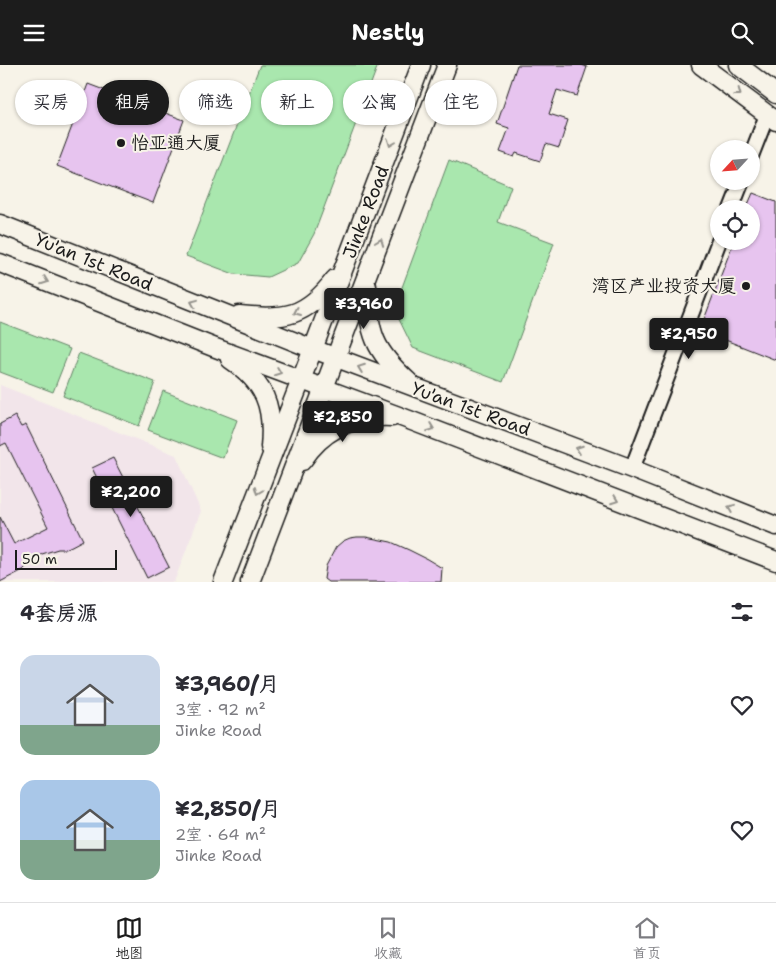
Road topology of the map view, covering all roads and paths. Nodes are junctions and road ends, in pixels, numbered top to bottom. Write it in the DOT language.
graph roads {
  1 [pos="421,65"];
  2 [pos="447,65"];
  3 [pos="701,65"];
  4 [pos="738,65"];
  5 [pos="776,94"];
  6 [pos="772,118"];
  7 [pos="760,140"];
  8 [pos="0,225"];
  9 [pos="716,250"];
  10 [pos="0,263"];
  11 [pos="344,267"];
  12 [pos="366,278"];
  13 [pos="221,314"];
  14 [pos="213,347"];
  15 [pos="313,349"];
  16 [pos="336,358"];
  17 [pos="301,381"];
  18 [pos="324,389"];
  19 [pos="416,389"];
  20 [pos="404,418"];
  21 [pos="267,468"];
  22 [pos="632,469"];
  23 [pos="289,481"];
  24 [pos="776,526"];
  25 [pos="776,561"];
  26 [pos="222,582"];
  27 [pos="250,582"];
  1 -- 11 [label="main road, Jinke Road, one-way"];
  12 -- 2 [label="main road, Jinke Road, one-way"];
  3 -- 6 [label="main road, one-way"];
  4 -- 5 [label="main road"];
  6 -- 7 [label="street"];
  13 -- 8 [label="main road, Yu'an 1st Road, one-way"];
  9 -- 22 [label="street"];
  10 -- 14 [label="main road, Yu'an 1st Road, one-way"];
  11 -- 13 [label="main road, one-way"];
  11 -- 15 [label="main road, Jinke Road"];
  12 -- 16 [label="main road, Jinke Road"];
  12 -- 19 [label="main road"];
  13 -- 15 [label="main road, Yu'an 1st Road"];
  14 -- 17 [label="main road, Yu'an 1st Road, one-way"];
  14 -- 21 [label="main road"];
  15 -- 16 [label="main road, Yu'an 1st Road"];
  15 -- 17 [label="main road, Jinke Road"];
  16 -- 18 [label="main road, Jinke Road"];
  19 -- 16 [label="main road, Yu'an 1st Road, one-way"];
  17 -- 18 [label="main road, Yu'an 1st Road"];
  17 -- 21 [label="main road, Jinke Road"];
  18 -- 20 [label="main road, Yu'an 1st Road"];
  18 -- 23 [label="main road, Jinke Road"];
  22 -- 19 [label="main road, Yu'an 1st Road, one-way"];
  20 -- 23 [label="main road"];
  20 -- 25 [label="main road, Yu'an 1st Road, one-way"];
  21 -- 26 [label="main road, Jinke Road, one-way"];
  24 -- 22 [label="main road, Yu'an 1st Road, one-way"];
  23 -- 27 [label="main road, Jinke Road"];
}
